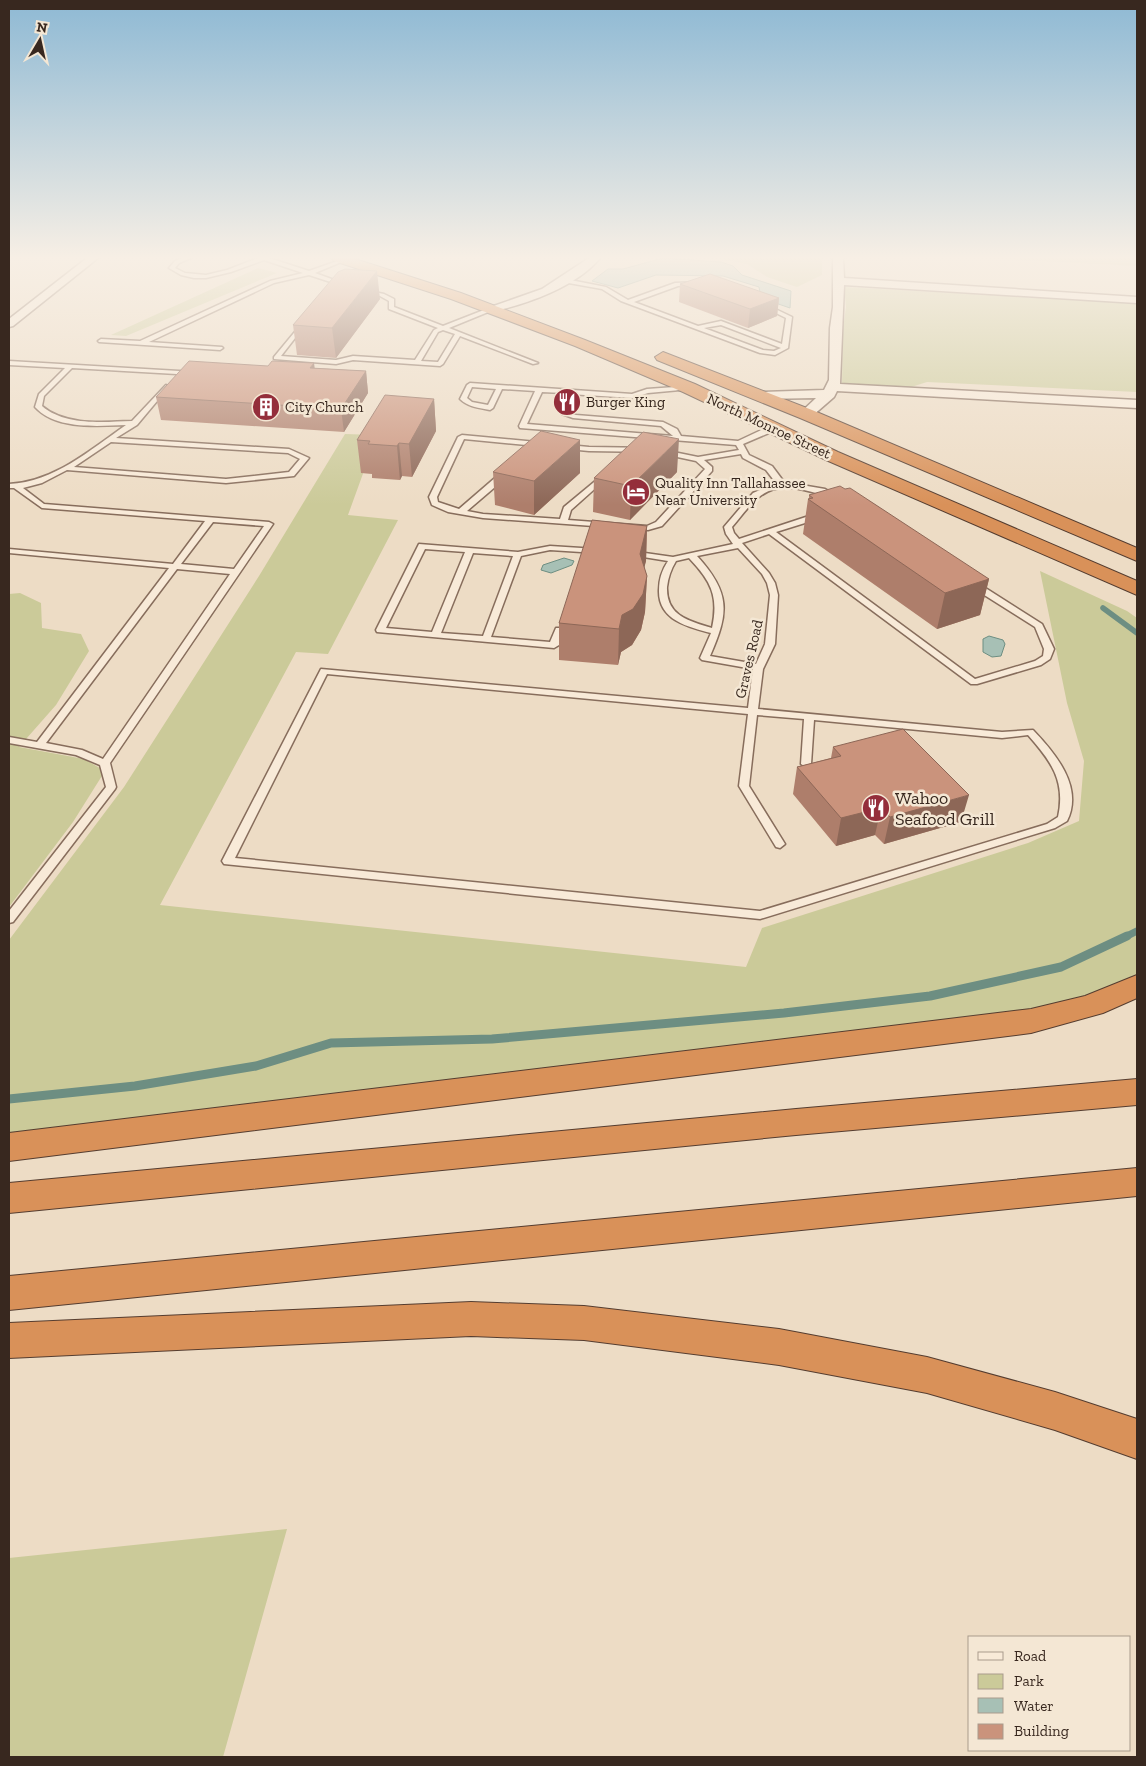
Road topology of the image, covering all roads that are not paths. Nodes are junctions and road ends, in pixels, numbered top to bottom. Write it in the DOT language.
graph roads {
  1 [pos="148,340"];
  2 [pos="291,340"];
  3 [pos="430,340"];
  4 [pos="454,340"];
  5 [pos="475,340"];
  6 [pos="569,340"];
  7 [pos="731,340"];
  8 [pos="767,340"];
  9 [pos="786,340"];
  10 [pos="836,340"];
  11 [pos="101,341"];
  12 [pos="142,343"];
  13 [pos="785,347"];
  14 [pos="220,348"];
  15 [pos="647,351"];
  16 [pos="417,362"];
  17 [pos="9,363"];
  18 [pos="535,363"];
  19 [pos="71,366"];
  20 [pos="179,372"];
  21 [pos="199,374"];
  22 [pos="658,375"];
  23 [pos="500,387"];
  24 [pos="689,388"];
  25 [pos="539,390"];
  26 [pos="831,390"];
  27 [pos="567,391"];
  28 [pos="647,391"];
  29 [pos="761,396"];
  30 [pos="1137,404"];
  31 [pos="806,414"];
  32 [pos="134,423"];
  33 [pos="773,428"];
  34 [pos="679,438"];
  35 [pos="108,440"];
  36 [pos="739,443"];
  37 [pos="539,444"];
  38 [pos="532,450"];
  39 [pos="632,450"];
  40 [pos="742,452"];
  41 [pos="624,457"];
  42 [pos="698,459"];
  43 [pos="64,468"];
  44 [pos="510,468"];
  45 [pos="610,470"];
  46 [pos="781,484"];
  47 [pos="13,487"];
  48 [pos="839,499"];
  49 [pos="461,512"];
  50 [pos="824,514"];
  51 [pos="210,520"];
  52 [pos="563,522"];
  53 [pos="770,531"];
  54 [pos="737,543"];
  55 [pos="470,550"];
  56 [pos="9,551"];
  57 [pos="610,552"];
  58 [pos="620,552"];
  59 [pos="1130,552"];
  60 [pos="518,554"];
  61 [pos="691,555"];
  62 [pos="673,559"];
  63 [pos="175,566"];
  64 [pos="1081,566"];
  65 [pos="236,572"];
  66 [pos="966,579"];
  67 [pos="1137,589"];
  68 [pos="1137,604"];
  69 [pos="559,630"];
  70 [pos="717,632"];
  71 [pos="435,635"];
  72 [pos="486,639"];
  73 [pos="759,667"];
  74 [pos="752,711"];
  75 [pos="809,717"];
  76 [pos="9,740"];
  77 [pos="40,746"];
  78 [pos="105,763"];
  79 [pos="806,764"];
  80 [pos="780,844"];
  81 [pos="9,918"];
  82 [pos="1137,986"];
  83 [pos="1137,1092"];
  84 [pos="9,1147"];
  85 [pos="1137,1182"];
  86 [pos="9,1198"];
  87 [pos="9,1293"];
  88 [pos="9,1341"];
  89 [pos="1137,1439"];
  1 -- 12 [label="lane"];
  2 -- 16 [label="lane"];
  3 -- 16 [label="lane"];
  4 -- 16 [label="lane"];
  5 -- 18 [label="lane"];
  6 -- 22 [label="highway, North Monroe Street"];
  7 -- 13 [label="lane"];
  8 -- 13 [label="lane"];
  9 -- 13 [label="lane"];
  10 -- 26 [label="street"];
  11 -- 12 [label="lane"];
  12 -- 14 [label="lane"];
  15 -- 29 [label="highway, North Monroe Street"];
  17 -- 19 [label="lane"];
  19 -- 20 [label="lane"];
  19 -- 32 [label="lane"];
  20 -- 21 [label="lane"];
  20 -- 32 [label="lane"];
  22 -- 24 [label="highway, North Monroe Street"];
  22 -- 28 [label="lane"];
  23 -- 23 [label="lane"];
  23 -- 25 [label="lane"];
  24 -- 28 [label="lane"];
  24 -- 31 [label="highway"];
  24 -- 33 [label="highway, North Monroe Street"];
  25 -- 27 [label="lane"];
  25 -- 34 [label="lane"];
  26 -- 29 [label="street"];
  26 -- 30 [label="street"];
  26 -- 31 [label="street"];
  27 -- 28 [label="lane"];
  27 -- 34 [label="lane"];
  29 -- 31 [label="highway, North Monroe Street"];
  31 -- 59 [label="highway, North Monroe Street"];
  32 -- 35 [label="lane"];
  33 -- 36 [label="lane"];
  33 -- 59 [label="highway"];
  33 -- 64 [label="highway, North Monroe Street"];
  34 -- 36 [label="lane"];
  35 -- 43 [label="lane"];
  35 -- 43 [label="lane"];
  36 -- 40 [label="lane"];
  37 -- 38 [label="lane"];
  37 -- 39 [label="lane"];
  37 -- 49 [label="lane"];
  39 -- 41 [label="lane"];
  39 -- 42 [label="lane"];
  40 -- 42 [label="lane"];
  40 -- 46 [label="lane"];
  42 -- 52 [label="lane"];
  43 -- 47 [label="lane"];
  44 -- 49 [label="lane"];
  45 -- 52 [label="lane"];
  46 -- 48 [label="lane"];
  46 -- 54 [label="lane"];
  47 -- 51 [label="lane"];
  49 -- 52 [label="lane"];
  50 -- 53 [label="lane"];
  51 -- 63 [label="lane"];
  51 -- 65 [label="lane"];
  53 -- 54 [label="lane"];
  53 -- 66 [label="lane"];
  54 -- 61 [label="lane"];
  54 -- 73 [label="lane, Graves Road"];
  55 -- 60 [label="lane"];
  55 -- 71 [label="lane"];
  55 -- 71 [label="lane"];
  56 -- 63 [label="lane"];
  57 -- 60 [label="lane"];
  58 -- 62 [label="lane"];
  60 -- 72 [label="lane"];
  61 -- 62 [label="lane"];
  61 -- 70 [label="lane"];
  62 -- 70 [label="lane"];
  63 -- 65 [label="lane"];
  63 -- 77 [label="lane"];
  64 -- 67 [label="highway, North Monroe Street"];
  64 -- 68 [label="highway"];
  65 -- 78 [label="lane"];
  69 -- 72 [label="lane"];
  70 -- 73 [label="lane"];
  71 -- 72 [label="lane"];
  73 -- 74 [label="lane, Graves Road"];
  74 -- 75 [label="lane"];
  74 -- 75 [label="lane"];
  74 -- 80 [label="lane, Graves Road"];
  75 -- 79 [label="lane"];
  76 -- 77 [label="lane"];
  77 -- 78 [label="lane"];
  78 -- 81 [label="lane"];
  82 -- 84 [label="highway"];
  83 -- 86 [label="highway"];
  85 -- 87 [label="highway"];
  88 -- 89 [label="highway"];
}
